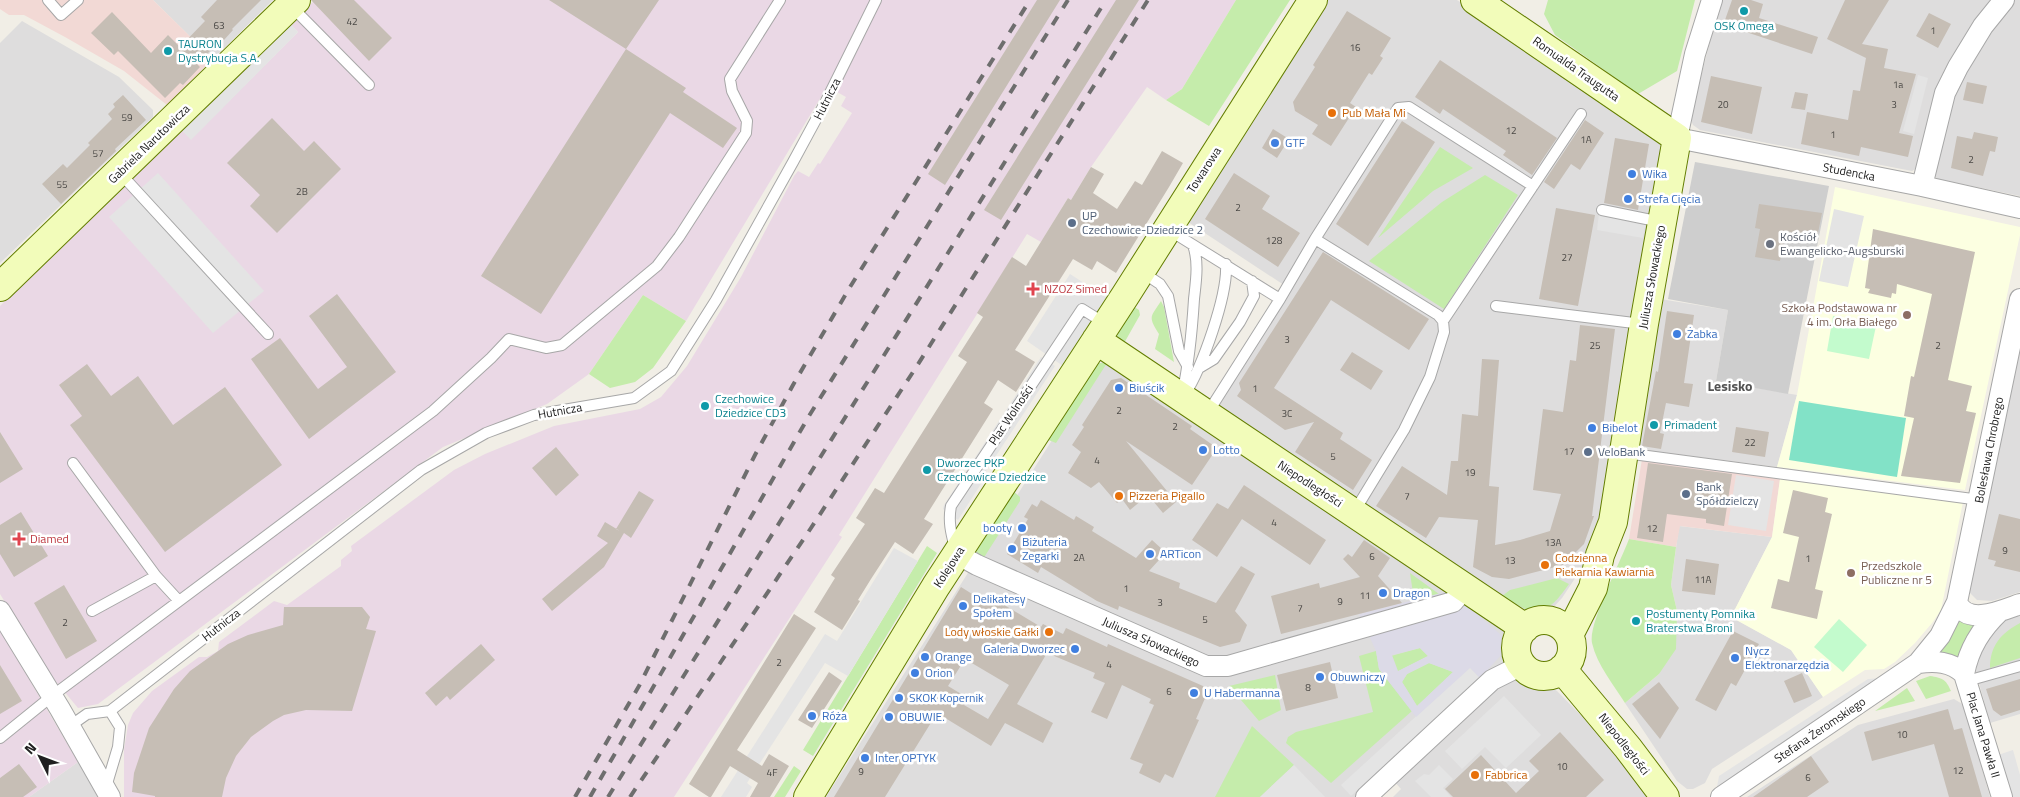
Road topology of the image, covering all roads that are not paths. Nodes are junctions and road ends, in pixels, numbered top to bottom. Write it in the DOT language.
graph roads {
  1 [pos="48,0"];
  2 [pos="78,0"];
  3 [pos="780,0"];
  4 [pos="876,0"];
  5 [pos="1313,0"];
  6 [pos="1712,0"];
  7 [pos="2004,0"];
  8 [pos="294,3"];
  9 [pos="1486,3"];
  10 [pos="369,85"];
  11 [pos="1581,114"];
  12 [pos="1677,138"];
  13 [pos="119,172"];
  14 [pos="1533,186"];
  15 [pos="1922,186"];
  16 [pos="2020,208"];
  17 [pos="1602,210"];
  18 [pos="1662,222"];
  19 [pos="1167,229"];
  20 [pos="1315,239"];
  21 [pos="1194,245"];
  22 [pos="1226,264"];
  23 [pos="1141,271"];
  24 [pos="1252,281"];
  25 [pos="0,287"];
  26 [pos="1280,299"];
  27 [pos="2020,299"];
  28 [pos="1496,306"];
  29 [pos="1442,322"];
  30 [pos="1644,324"];
  31 [pos="1101,332"];
  32 [pos="268,334"];
  33 [pos="1193,368"];
  34 [pos="1181,399"];
  35 [pos="1206,415"];
  36 [pos="1624,453"];
  37 [pos="73,463"];
  38 [pos="1980,500"];
  39 [pos="1354,513"];
  40 [pos="957,554"];
  41 [pos="156,576"];
  42 [pos="1464,589"];
  43 [pos="179,601"];
  44 [pos="1957,602"];
  45 [pos="2020,604"];
  46 [pos="0,611"];
  47 [pos="92,611"];
  48 [pos="2000,611"];
  49 [pos="1548,628"];
  50 [pos="1918,663"];
  51 [pos="1522,665"];
  52 [pos="2020,666"];
  53 [pos="1562,669"];
  54 [pos="1965,678"];
  55 [pos="52,696"];
  56 [pos="110,711"];
  57 [pos="70,726"];
  58 [pos="0,738"];
  59 [pos="108,793"];
  60 [pos="808,797"];
  61 [pos="1366,797"];
  62 [pos="1665,797"];
  63 [pos="1721,797"];
  64 [pos="2002,797"];
  1 -- 2 [label="lane"];
  3 -- 43 [label="lane"];
  4 -- 56 [label="lane, Hutnicza"];
  5 -- 19 [label="street, Towarowa"];
  6 -- 12 [label="street, Juliusza Słowackiego"];
  7 -- 15 [label="street"];
  8 -- 10 [label="lane"];
  8 -- 13 [label="street, Gabriela Narutowicza"];
  9 -- 12 [label="street, Romualda Traugutta"];
  11 -- 14 [label="lane"];
  12 -- 15 [label="street, Studencka"];
  12 -- 18 [label="street, Juliusza Słowackiego"];
  13 -- 25 [label="street, Gabriela Narutowicza"];
  13 -- 32 [label="lane"];
  14 -- 20 [label="lane"];
  14 -- 29 [label="lane"];
  15 -- 16 [label="street, Studencka"];
  17 -- 18 [label="lane"];
  18 -- 30 [label="street, Juliusza Słowackiego"];
  19 -- 21 [label="lane"];
  19 -- 23 [label="street, Towarowa"];
  20 -- 26 [label="lane"];
  20 -- 29 [label="lane"];
  21 -- 22 [label="lane"];
  21 -- 33 [label="lane"];
  22 -- 24 [label="lane"];
  22 -- 33 [label="lane"];
  23 -- 31 [label="street, Towarowa"];
  23 -- 33 [label="lane"];
  24 -- 26 [label="lane"];
  24 -- 33 [label="lane"];
  26 -- 35 [label="lane"];
  27 -- 38 [label="street, Bolesława Chrobrego"];
  28 -- 30 [label="lane"];
  29 -- 39 [label="lane"];
  30 -- 36 [label="street, Juliusza Słowackiego"];
  31 -- 34 [label="street, Niepodległości"];
  31 -- 40 [label="street, Kolejowa"];
  33 -- 34 [label="lane"];
  34 -- 35 [label="street, Niepodległości"];
  35 -- 39 [label="street, Niepodległości"];
  36 -- 38 [label="lane"];
  36 -- 49 [label="street, Juliusza Słowackiego"];
  37 -- 41 [label="lane"];
  38 -- 44 [label="street, Bolesława Chrobrego"];
  39 -- 42 [label="street, Niepodległości"];
  40 -- 42 [label="street, Juliusza Słowackiego"];
  40 -- 60 [label="street, Kolejowa"];
  41 -- 43 [label="lane"];
  41 -- 47 [label="lane"];
  42 -- 49 [label="street, Niepodległości"];
  43 -- 55 [label="lane"];
  44 -- 48 [label="street"];
  44 -- 50 [label="street, Bolesława Chrobrego"];
  45 -- 48 [label="street"];
  46 -- 55 [label="street"];
  48 -- 54 [label="street"];
  49 -- 51 [label="street"];
  49 -- 53 [label="street"];
  50 -- 54 [label="street"];
  50 -- 63 [label="street, Stefana Żeromskiego"];
  51 -- 53 [label="street"];
  51 -- 61 [label="street"];
  52 -- 54 [label="lane"];
  53 -- 62 [label="street, Niepodległości"];
  54 -- 64 [label="street, Plac Jana Pawła II"];
  55 -- 57 [label="street"];
  55 -- 58 [label="lane"];
  56 -- 57 [label="lane, Hutnicza"];
  56 -- 59 [label="lane"];
  57 -- 59 [label="street"];
}
